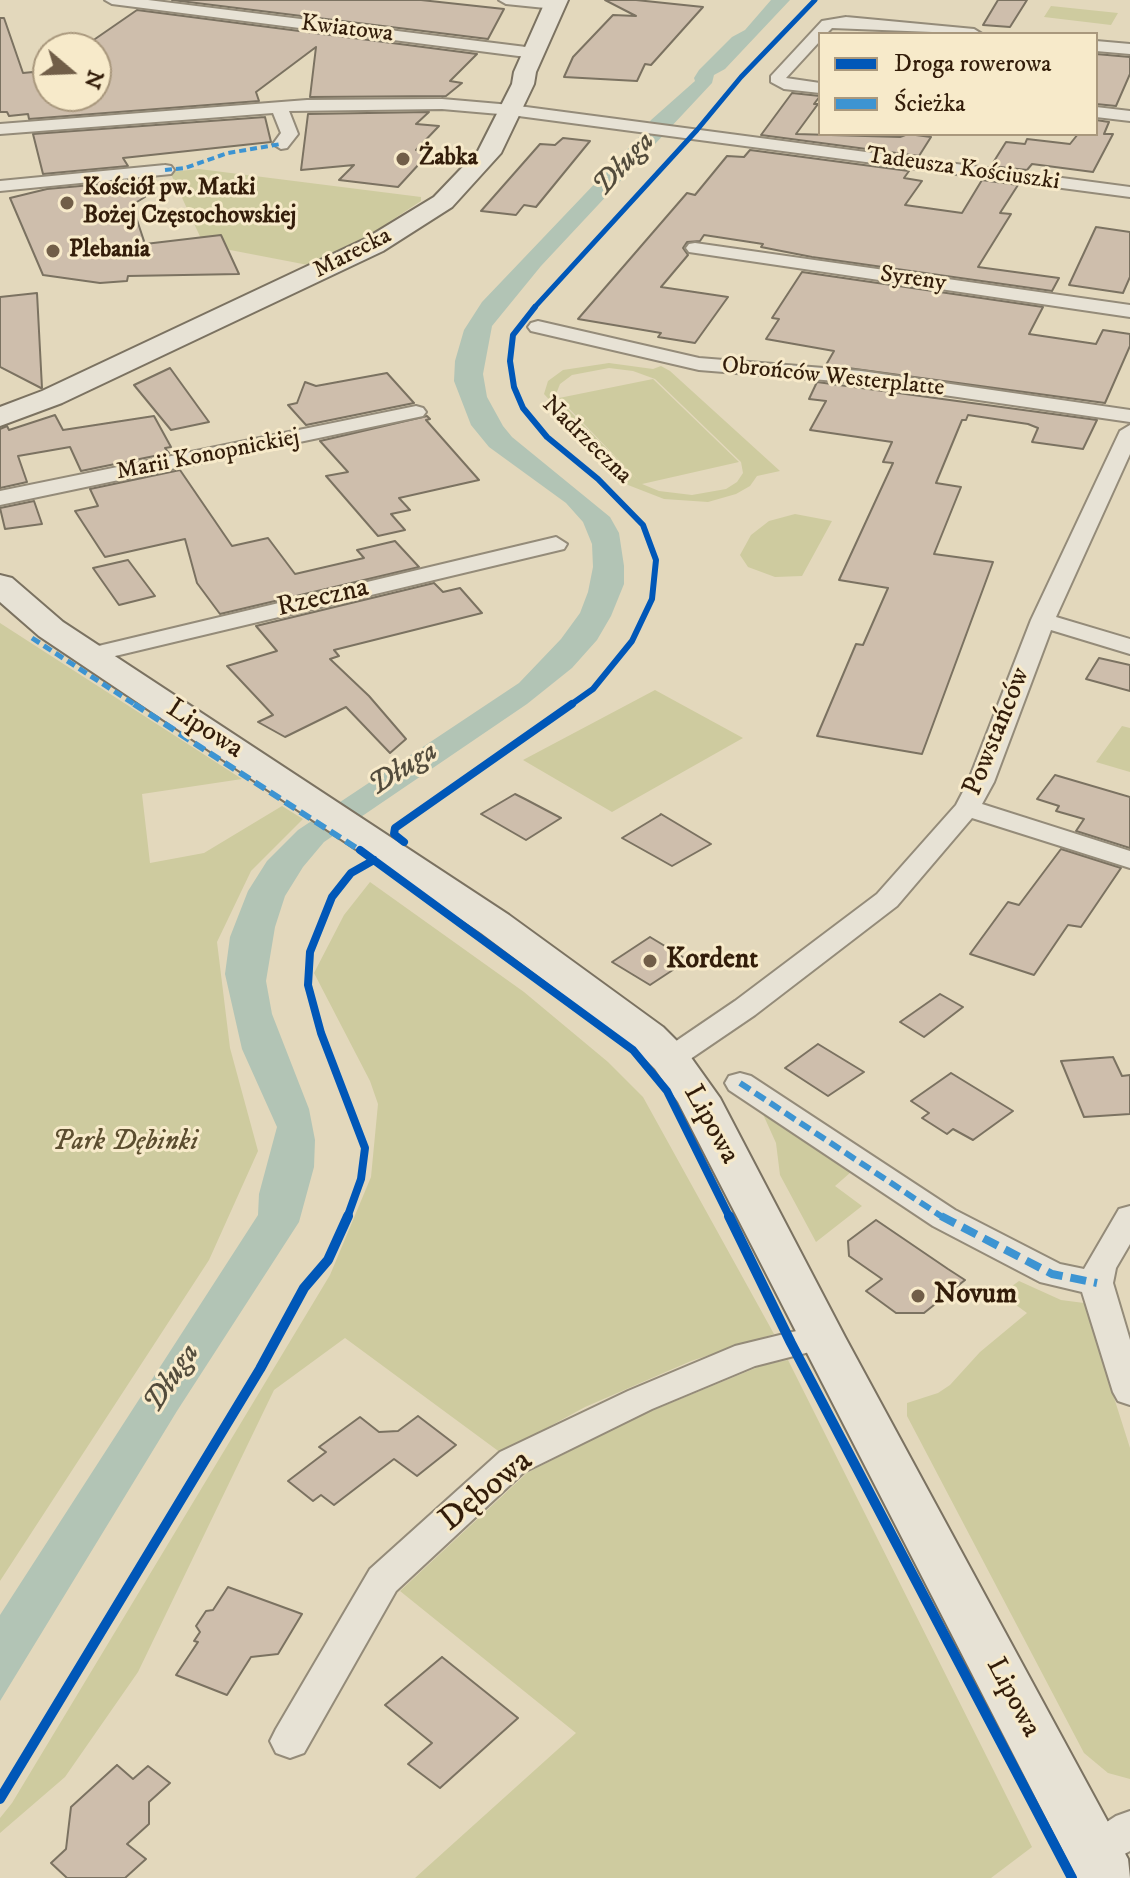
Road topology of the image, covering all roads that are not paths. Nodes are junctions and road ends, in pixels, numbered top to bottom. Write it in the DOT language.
graph roads {
  1 [pos="112,0"];
  2 [pos="506,0"];
  3 [pos="556,3"];
  4 [pos="820,32"];
  5 [pos="951,32"];
  6 [pos="818,34"];
  7 [pos="1098,46"];
  8 [pos="1130,49"];
  9 [pos="534,53"];
  10 [pos="818,88"];
  11 [pos="279,107"];
  12 [pos="511,110"];
  13 [pos="1098,112"];
  14 [pos="1130,116"];
  15 [pos="0,129"];
  16 [pos="281,144"];
  17 [pos="165,170"];
  18 [pos="0,186"];
  19 [pos="1130,192"];
  20 [pos="695,248"];
  21 [pos="1130,311"];
  22 [pos="538,327"];
  23 [pos="47,399"];
  24 [pos="0,409"];
  25 [pos="416,412"];
  26 [pos="1130,416"];
  27 [pos="0,417"];
  28 [pos="1130,431"];
  29 [pos="0,498"];
  30 [pos="556,544"];
  31 [pos="5,596"];
  32 [pos="1043,620"];
  33 [pos="1130,647"];
  34 [pos="90,655"];
  35 [pos="967,808"];
  36 [pos="1130,860"];
  37 [pos="670,1059"];
  38 [pos="740,1083"];
  39 [pos="1130,1217"];
  40 [pos="1097,1283"];
  41 [pos="821,1337"];
  42 [pos="1130,1392"];
  43 [pos="290,1741"];
  44 [pos="1110,1853"];
  1 -- 9 [label="street, Kwiatowa"];
  2 -- 3 [label="street"];
  3 -- 9 [label="street, Marecka"];
  4 -- 5 [label="street"];
  6 -- 10 [label="street"];
  7 -- 8 [label="street"];
  9 -- 12 [label="street, Marecka"];
  11 -- 12 [label="street, Tadeusza Kościuszki"];
  11 -- 15 [label="street, Tadeusza Kościuszki"];
  11 -- 16 [label="street"];
  12 -- 19 [label="street, Tadeusza Kościuszki"];
  12 -- 23 [label="street, Marecka"];
  13 -- 14 [label="street"];
  17 -- 18 [label="street"];
  20 -- 21 [label="street, Syreny"];
  22 -- 26 [label="street, Obrońców Westerplatte"];
  23 -- 24 [label="street, Marecka"];
  23 -- 27 [label="street, Marecka"];
  25 -- 29 [label="street, Marii Konopnickiej"];
  28 -- 32 [label="street, Powstańców"];
  30 -- 34 [label="street, Rzeczna"];
  31 -- 34 [label="street, Lipowa"];
  32 -- 33 [label="street"];
  32 -- 35 [label="street, Powstańców"];
  34 -- 37 [label="street, Lipowa"];
  35 -- 36 [label="street"];
  35 -- 37 [label="street, Powstańców"];
  37 -- 41 [label="street, Lipowa"];
  38 -- 40 [label="street"];
  39 -- 40 [label="street"];
  40 -- 42 [label="street"];
  41 -- 43 [label="street, Dębowa"];
  41 -- 44 [label="street, Lipowa"];
}
